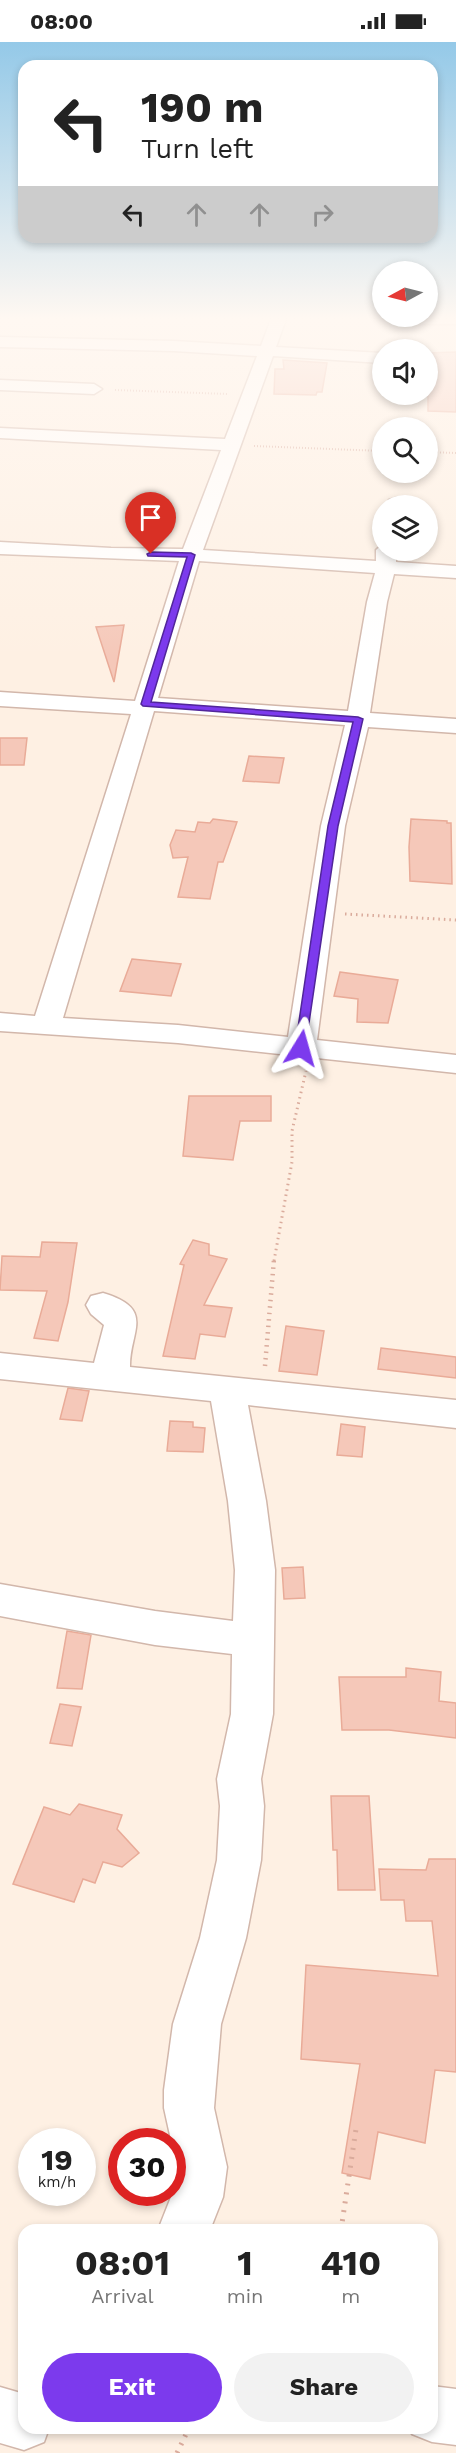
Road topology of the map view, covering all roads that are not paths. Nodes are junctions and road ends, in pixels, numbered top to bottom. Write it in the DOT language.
graph roads {
  1 [pos="238,432"];
  2 [pos="0,433"];
  3 [pos="233,445"];
  4 [pos="0,548"];
  5 [pos="191,555"];
  6 [pos="372,559"];
  7 [pos="386,561"];
  8 [pos="397,561"];
  9 [pos="456,572"];
  10 [pos="0,699"];
  11 [pos="145,706"];
  12 [pos="358,719"];
  13 [pos="456,726"];
  14 [pos="0,1022"];
  15 [pos="47,1024"];
  16 [pos="306,1048"];
  17 [pos="456,1064"];
  18 [pos="103,1305"];
  19 [pos="0,1366"];
  20 [pos="112,1378"];
  21 [pos="245,1392"];
  22 [pos="456,1414"];
  23 [pos="0,1600"];
  24 [pos="252,1640"];
  25 [pos="186,2224"];
  26 [pos="0,2415"];
  27 [pos="438,2415"];
  28 [pos="456,2417"];
  29 [pos="18,2420"];
  1 -- 3 [label="street"];
  2 -- 3 [label="street"];
  3 -- 5 [label="street"];
  4 -- 5 [label="street"];
  5 -- 6 [label="street"];
  5 -- 11 [label="street"];
  7 -- 12 [label="street"];
  8 -- 9 [label="street"];
  10 -- 11 [label="street"];
  11 -- 12 [label="street"];
  11 -- 15 [label="street"];
  12 -- 13 [label="street"];
  12 -- 16 [label="street"];
  14 -- 15 [label="street"];
  15 -- 16 [label="street"];
  16 -- 17 [label="street"];
  18 -- 20 [label="street"];
  19 -- 20 [label="street"];
  20 -- 21 [label="street"];
  21 -- 22 [label="street"];
  21 -- 24 [label="street"];
  23 -- 24 [label="street"];
  24 -- 25 [label="street"];
  26 -- 29 [label="street"];
  27 -- 28 [label="street"];
}
